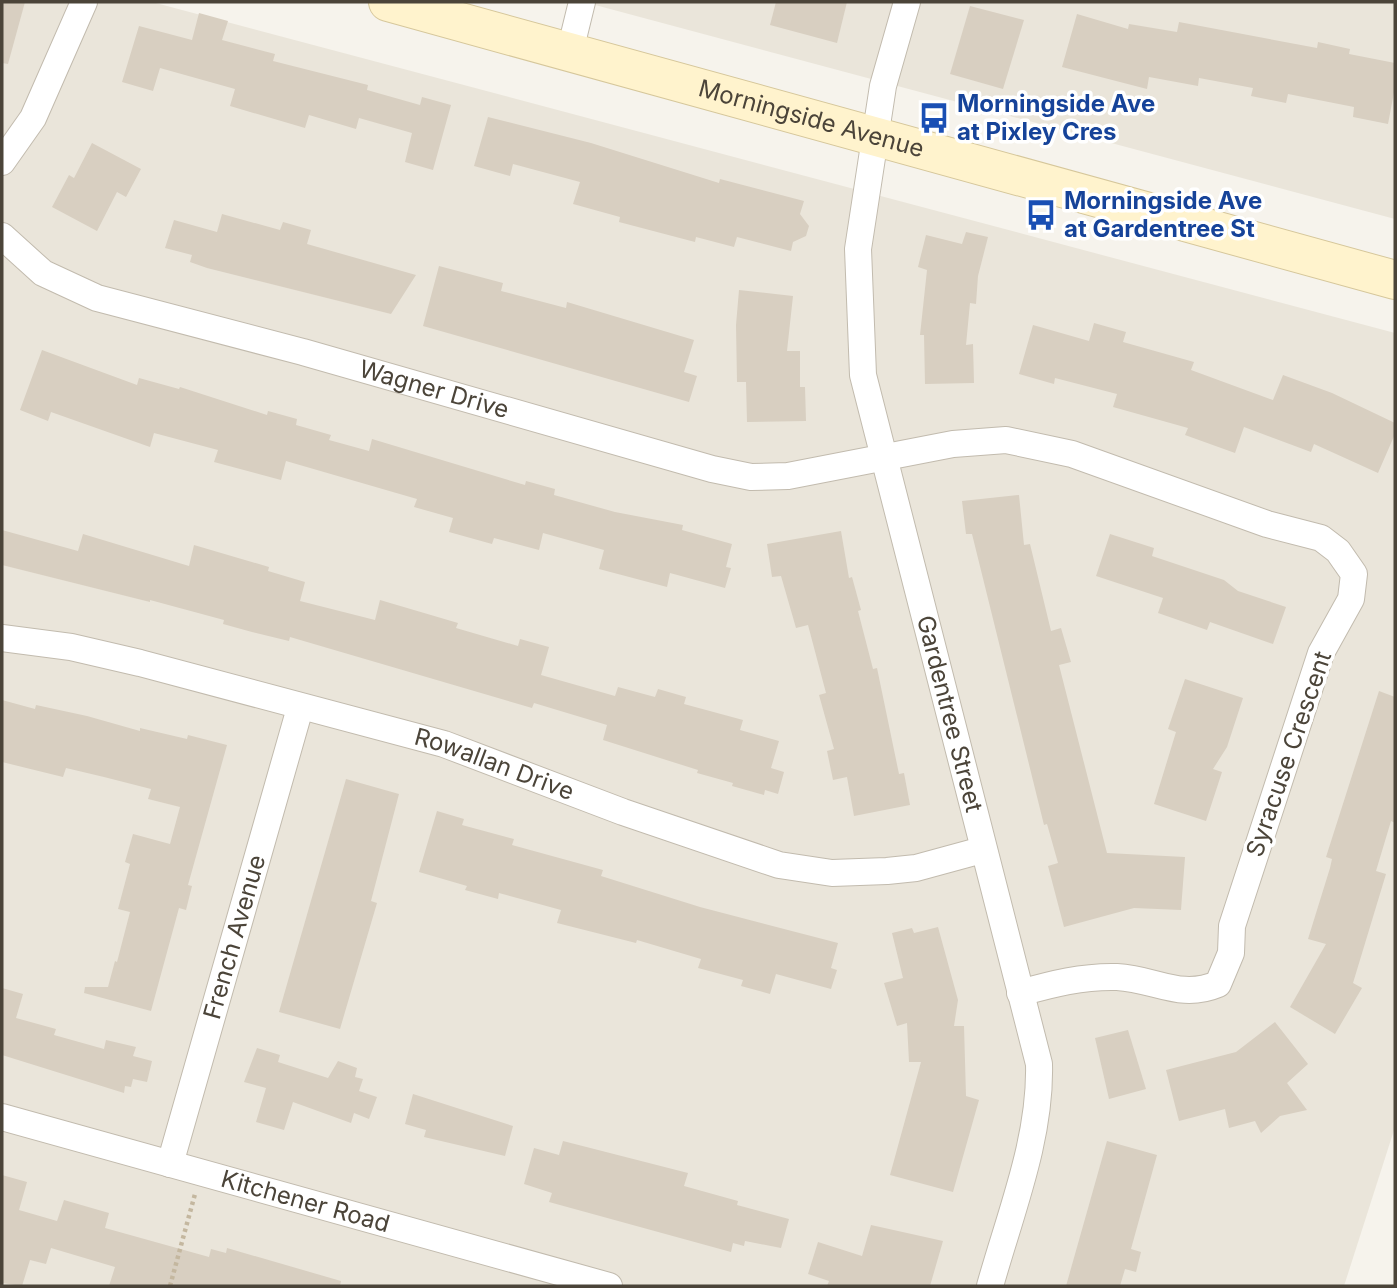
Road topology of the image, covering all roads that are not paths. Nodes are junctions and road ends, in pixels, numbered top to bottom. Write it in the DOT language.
graph roads {
  1 [pos="84,2"];
  2 [pos="388,2"];
  3 [pos="582,2"];
  4 [pos="907,2"];
  5 [pos="570,51"];
  6 [pos="874,136"];
  7 [pos="2,162"];
  8 [pos="2,236"];
  9 [pos="1395,280"];
  10 [pos="883,457"];
  11 [pos="2,638"];
  12 [pos="300,708"];
  13 [pos="982,850"];
  14 [pos="1020,993"];
  15 [pos="2,1117"];
  16 [pos="170,1164"];
  17 [pos="609,1286"];
  18 [pos="990,1286"];
  1 -- 7 [label="street"];
  2 -- 5 [label="main road, Morningside Avenue"];
  3 -- 5 [label="street"];
  4 -- 6 [label="street, Gardentree Street"];
  5 -- 6 [label="main road, Morningside Avenue"];
  6 -- 9 [label="main road, Morningside Avenue"];
  6 -- 10 [label="street, Gardentree Street"];
  8 -- 10 [label="street, Wagner Drive"];
  10 -- 13 [label="street, Gardentree Street"];
  10 -- 14 [label="street, Syracuse Crescent"];
  11 -- 12 [label="street, Rowallan Drive"];
  12 -- 13 [label="street, Rowallan Drive"];
  12 -- 16 [label="street, French Avenue"];
  13 -- 14 [label="street, Gardentree Street"];
  14 -- 18 [label="street, Gardentree Street"];
  15 -- 16 [label="street, Kitchener Road"];
  16 -- 17 [label="street, Kitchener Road"];
}
